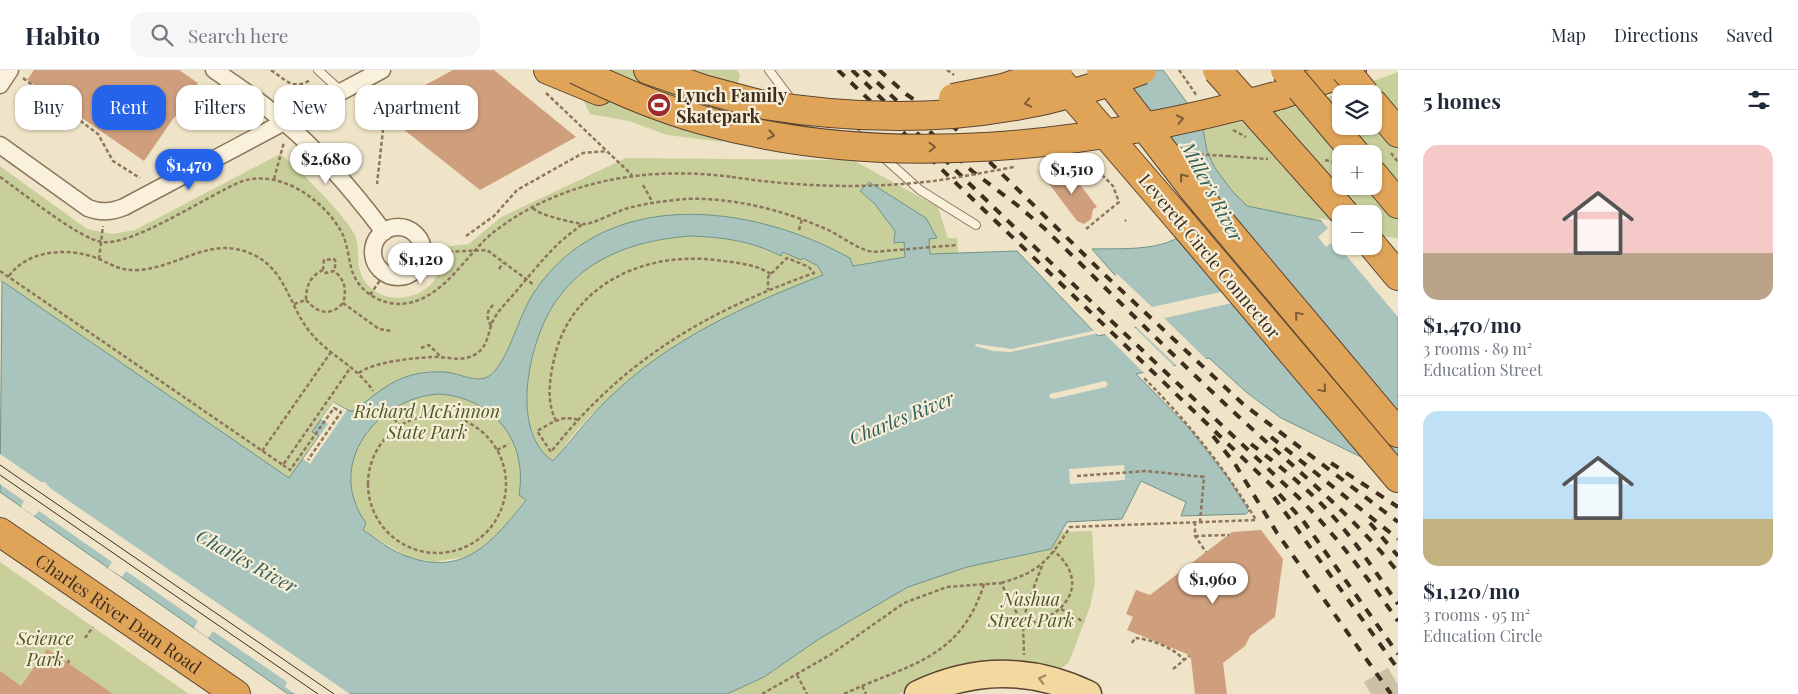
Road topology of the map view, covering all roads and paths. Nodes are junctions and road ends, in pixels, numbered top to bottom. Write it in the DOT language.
graph roads {
  1 [pos="214,70"];
  2 [pos="271,70"];
  3 [pos="318,70"];
  4 [pos="382,70"];
  5 [pos="576,70"];
  6 [pos="648,70"];
  7 [pos="769,70"];
  8 [pos="1051,70"];
  9 [pos="1058,70"];
  10 [pos="1073,70"];
  11 [pos="1102,70"];
  12 [pos="1142,70"];
  13 [pos="1217,70"];
  14 [pos="1242,70"];
  15 [pos="1286,70"];
  16 [pos="1345,70"];
  17 [pos="1352,70"];
  18 [pos="16,74"];
  19 [pos="545,80"];
  20 [pos="0,84"];
  21 [pos="293,85"];
  22 [pos="334,85"];
  23 [pos="1358,85"];
  24 [pos="345,90"];
  25 [pos="759,104"];
  26 [pos="274,115"];
  27 [pos="1382,120"];
  28 [pos="274,127"];
  29 [pos="730,128"];
  30 [pos="292,130"];
  31 [pos="383,130"];
  32 [pos="1393,142"];
  33 [pos="0,145"];
  34 [pos="283,145"];
  35 [pos="1348,145"];
  36 [pos="607,151"];
  37 [pos="1186,154"];
  38 [pos="1227,156"];
  39 [pos="1092,158"];
  40 [pos="1083,159"];
  41 [pos="1398,162"];
  42 [pos="1018,167"];
  43 [pos="632,175"];
  44 [pos="0,177"];
  45 [pos="140,178"];
  46 [pos="274,179"];
  47 [pos="377,184"];
  48 [pos="643,185"];
  49 [pos="1382,185"];
  50 [pos="653,203"];
  51 [pos="1398,204"];
  52 [pos="1338,205"];
  53 [pos="1340,205"];
  54 [pos="533,208"];
  55 [pos="802,219"];
  56 [pos="583,224"];
  57 [pos="1183,224"];
  58 [pos="976,225"];
  59 [pos="103,226"];
  60 [pos="799,230"];
  61 [pos="384,232"];
  62 [pos="466,236"];
  63 [pos="102,242"];
  64 [pos="957,245"];
  65 [pos="476,250"];
  66 [pos="423,253"];
  67 [pos="1380,255"];
  68 [pos="99,260"];
  69 [pos="503,263"];
  70 [pos="499,269"];
  71 [pos="323,270"];
  72 [pos="0,271"];
  73 [pos="334,271"];
  74 [pos="385,274"];
  75 [pos="771,274"];
  76 [pos="8,276"];
  77 [pos="1398,276"];
  78 [pos="527,279"];
  79 [pos="534,285"];
  80 [pos="768,290"];
  81 [pos="370,295"];
  82 [pos="306,300"];
  83 [pos="343,303"];
  84 [pos="294,304"];
  85 [pos="494,304"];
  86 [pos="491,326"];
  87 [pos="391,332"];
  88 [pos="421,348"];
  89 [pos="331,352"];
  90 [pos="441,357"];
  91 [pos="351,367"];
  92 [pos="359,373"];
  93 [pos="1144,378"];
  94 [pos="373,391"];
  95 [pos="390,414"];
  96 [pos="578,420"];
  97 [pos="556,421"];
  98 [pos="400,426"];
  99 [pos="1398,433"];
  100 [pos="509,444"];
  101 [pos="497,450"];
  102 [pos="262,451"];
  103 [pos="308,460"];
  104 [pos="283,465"];
  105 [pos="1077,476"];
  106 [pos="1398,478"];
  107 [pos="1195,522"];
  108 [pos="1200,522"];
  109 [pos="0,532"];
  110 [pos="1229,535"];
  111 [pos="1195,536"];
  112 [pos="1054,551"];
  113 [pos="1206,552"];
  114 [pos="1042,565"];
  115 [pos="1002,583"];
  116 [pos="984,584"];
  117 [pos="1061,609"];
  118 [pos="1084,622"];
  119 [pos="1023,625"];
  120 [pos="93,627"];
  121 [pos="85,638"];
  122 [pos="1132,643"];
  123 [pos="1189,656"];
  124 [pos="1024,658"];
  125 [pos="1184,660"];
  126 [pos="922,661"];
  127 [pos="925,666"];
  128 [pos="1173,669"];
  129 [pos="797,675"];
  130 [pos="862,686"];
  131 [pos="767,693"];
  132 [pos="236,694"];
  133 [pos="762,694"];
  134 [pos="807,694"];
  135 [pos="844,694"];
  136 [pos="866,694"];
  137 [pos="918,694"];
  138 [pos="1088,694"];
  1 -- 26 [label="street"];
  2 -- 21 [label="path"];
  3 -- 22 [label="lane"];
  4 -- 24 [label="street"];
  5 -- 29 [label="highway, bridge"];
  6 -- 25 [label="highway"];
  7 -- 58 [label="lane"];
  8 -- 57 [label="highway, Leverett Circle Connector, bridge"];
  9 -- 25 [label="highway, bridge"];
  10 -- 57 [label="highway, bridge"];
  99 -- 11 [label="highway, Leverett Circle Connector, one-way, bridge"];
  12 -- 25 [label="highway, one-way, bridge"];
  13 -- 52 [label="highway, bridge"];
  14 -- 53 [label="highway, bridge"];
  15 -- 35 [label="highway, bridge"];
  16 -- 23 [label="highway, bridge"];
  29 -- 17 [label="highway, one-way, bridge"];
  18 -- 20 [label="street"];
  18 -- 45 [label="path"];
  19 -- 29 [label="highway, bridge"];
  19 -- 36 [label="path"];
  27 -- 32 [label="highway"];
  28 -- 33 [label="street"];
  30 -- 61 [label="street"];
  31 -- 47 [label="path"];
  32 -- 41 [label="path"];
  34 -- 46 [label="path"];
  36 -- 43 [label="path"];
  36 -- 62 [label="path"];
  37 -- 38 [label="path, bridge"];
  39 -- 40 [label="path"];
  42 -- 43 [label="path, bridge"];
  43 -- 54 [label="path"];
  44 -- 63 [label="path"];
  46 -- 63 [label="path"];
  46 -- 81 [label="path"];
  48 -- 50 [label="path"];
  49 -- 51 [label="highway"];
  50 -- 55 [label="path"];
  50 -- 56 [label="path"];
  54 -- 56 [label="path"];
  54 -- 65 [label="path"];
  55 -- 60 [label="path"];
  55 -- 64 [label="path"];
  56 -- 78 [label="path"];
  57 -- 106 [label="highway, Leverett Circle Connector, one-way"];
  59 -- 63 [label="path"];
  61 -- 66 [label="street"];
  61 -- 74 [label="street"];
  63 -- 68 [label="path"];
  65 -- 66 [label="path"];
  65 -- 69 [label="path"];
  65 -- 81 [label="path"];
  66 -- 74 [label="street"];
  67 -- 77 [label="highway"];
  68 -- 76 [label="path"];
  68 -- 84 [label="path"];
  69 -- 70 [label="path"];
  69 -- 78 [label="path"];
  71 -- 73 [label="path"];
  71 -- 73 [label="path"];
  71 -- 82 [label="path"];
  72 -- 76 [label="path"];
  73 -- 83 [label="path"];
  74 -- 81 [label="path"];
  75 -- 80 [label="path"];
  75 -- 80 [label="path"];
  75 -- 97 [label="path"];
  76 -- 102 [label="path"];
  78 -- 79 [label="path"];
  78 -- 86 [label="path"];
  80 -- 96 [label="path"];
  82 -- 83 [label="path"];
  82 -- 84 [label="path"];
  83 -- 87 [label="path"];
  84 -- 89 [label="path"];
  85 -- 86 [label="path"];
  86 -- 90 [label="path"];
  88 -- 90 [label="path"];
  89 -- 91 [label="path"];
  89 -- 102 [label="path"];
  90 -- 92 [label="path"];
  91 -- 92 [label="path"];
  91 -- 104 [label="path"];
  92 -- 94 [label="path"];
  93 -- 108 [label="path"];
  95 -- 98 [label="path"];
  96 -- 97 [label="path"];
  96 -- 97 [label="path"];
  98 -- 101 [label="path"];
  98 -- 101 [label="path"];
  100 -- 101 [label="path"];
  102 -- 104 [label="path"];
  103 -- 104 [label="path"];
  105 -- 108 [label="path"];
  107 -- 108 [label="path"];
  107 -- 111 [label="path"];
  107 -- 112 [label="path"];
  109 -- 132 [label="highway, Charles River Dam Road"];
  110 -- 111 [label="path"];
  111 -- 113 [label="path"];
  112 -- 114 [label="path"];
  112 -- 117 [label="path"];
  114 -- 115 [label="path"];
  114 -- 119 [label="path"];
  115 -- 116 [label="path"];
  115 -- 119 [label="path"];
  116 -- 126 [label="path"];
  116 -- 129 [label="path"];
  117 -- 118 [label="path"];
  117 -- 119 [label="path"];
  119 -- 124 [label="path"];
  120 -- 121 [label="path"];
  122 -- 125 [label="path"];
  123 -- 125 [label="path"];
  125 -- 128 [label="path"];
  126 -- 127 [label="path"];
  126 -- 130 [label="path"];
  129 -- 131 [label="path"];
  129 -- 134 [label="path"];
  130 -- 135 [label="path"];
  130 -- 136 [label="path"];
  131 -- 133 [label="path"];
  138 -- 137 [label="main road, one-way"];
}
